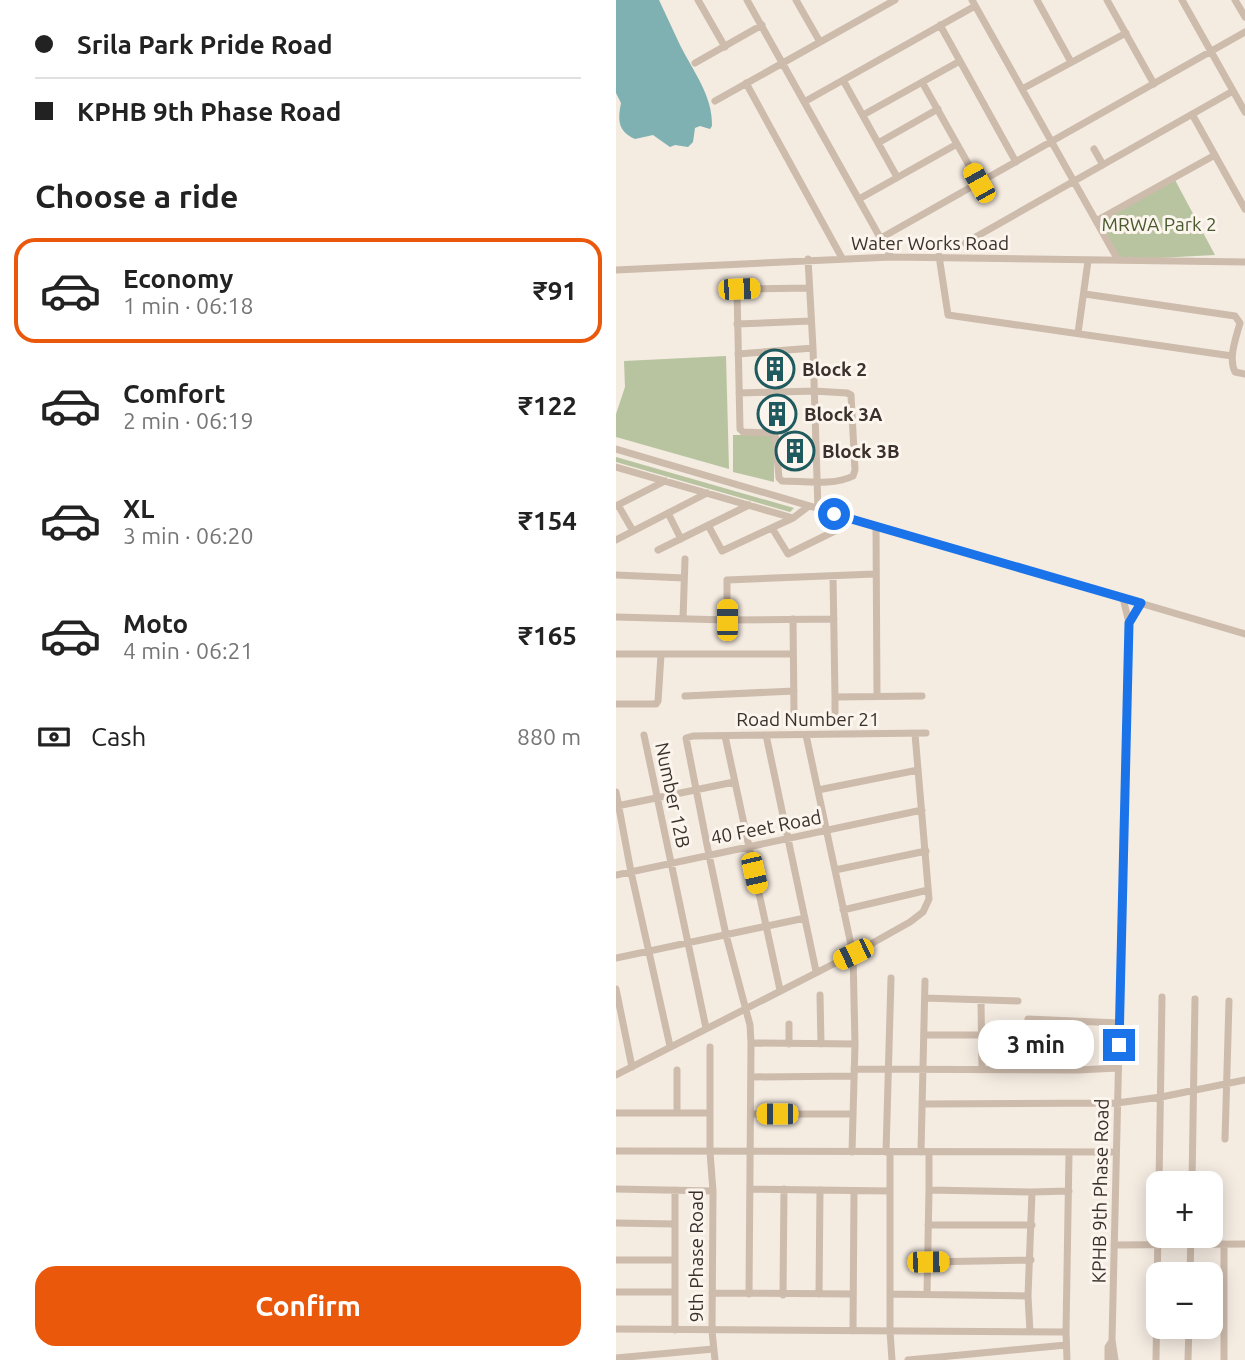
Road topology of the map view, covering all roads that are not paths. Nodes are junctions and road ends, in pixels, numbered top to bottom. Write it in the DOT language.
graph roads {
  1 [pos="698,0"];
  2 [pos="747,0"];
  3 [pos="807,0"];
  4 [pos="895,0"];
  5 [pos="1037,0"];
  6 [pos="1107,0"];
  7 [pos="1182,0"];
  8 [pos="1235,0"];
  9 [pos="798,2"];
  10 [pos="974,3"];
  11 [pos="1245,18"];
  12 [pos="940,25"];
  13 [pos="762,26"];
  14 [pos="1245,32"];
  15 [pos="1126,33"];
  16 [pos="820,42"];
  17 [pos="724,47"];
  18 [pos="1211,51"];
  19 [pos="960,61"];
  20 [pos="1072,62"];
  21 [pos="783,63"];
  22 [pos="695,64"];
  23 [pos="843,80"];
  24 [pos="922,82"];
  25 [pos="746,83"];
  26 [pos="1154,83"];
  27 [pos="1022,89"];
  28 [pos="1233,91"];
  29 [pos="715,101"];
  30 [pos="804,102"];
  31 [pos="938,109"];
  32 [pos="1245,112"];
  33 [pos="1192,114"];
  34 [pos="863,116"];
  35 [pos="1051,142"];
  36 [pos="878,143"];
  37 [pos="957,144"];
  38 [pos="1094,149"];
  39 [pos="1215,155"];
  40 [pos="1016,162"];
  41 [pos="1103,165"];
  42 [pos="897,177"];
  43 [pos="1074,181"];
  44 [pos="979,183"];
  45 [pos="859,199"];
  46 [pos="1245,209"];
  47 [pos="1096,221"];
  48 [pos="881,239"];
  49 [pos="965,243"];
  50 [pos="939,256"];
  51 [pos="891,257"];
  52 [pos="842,258"];
  53 [pos="808,259"];
  54 [pos="1118,260"];
  55 [pos="1088,261"];
  56 [pos="1245,262"];
  57 [pos="616,270"];
  58 [pos="809,288"];
  59 [pos="1085,294"];
  60 [pos="810,321"];
  61 [pos="737,324"];
  62 [pos="1078,332"];
  63 [pos="813,348"];
  64 [pos="738,354"];
  65 [pos="1232,356"];
  66 [pos="1245,374"];
  67 [pos="814,391"];
  68 [pos="739,393"];
  69 [pos="616,449"];
  70 [pos="616,467"];
  71 [pos="628,470"];
  72 [pos="616,476"];
  73 [pos="666,480"];
  74 [pos="818,481"];
  75 [pos="708,493"];
  76 [pos="749,505"];
  77 [pos="617,506"];
  78 [pos="809,506"];
  79 [pos="818,510"];
  80 [pos="668,513"];
  81 [pos="793,517"];
  82 [pos="708,526"];
  83 [pos="876,526"];
  84 [pos="843,527"];
  85 [pos="772,528"];
  86 [pos="633,531"];
  87 [pos="681,539"];
  88 [pos="616,540"];
  89 [pos="658,550"];
  90 [pos="685,559"];
  91 [pos="875,574"];
  92 [pos="616,575"];
  93 [pos="833,576"];
  94 [pos="684,578"];
  95 [pos="1123,598"];
  96 [pos="1141,603"];
  97 [pos="616,617"];
  98 [pos="682,619"];
  99 [pos="793,619"];
  100 [pos="834,619"];
  101 [pos="727,620"];
  102 [pos="1129,623"];
  103 [pos="1245,634"];
  104 [pos="616,654"];
  105 [pos="793,654"];
  106 [pos="661,655"];
  107 [pos="794,691"];
  108 [pos="685,696"];
  109 [pos="877,696"];
  110 [pos="922,696"];
  111 [pos="835,697"];
  112 [pos="616,704"];
  113 [pos="794,714"];
  114 [pos="835,714"];
  115 [pos="926,733"];
  116 [pos="806,734"];
  117 [pos="915,734"];
  118 [pos="644,735"];
  119 [pos="766,735"];
  120 [pos="725,736"];
  121 [pos="918,771"];
  122 [pos="734,782"];
  123 [pos="695,790"];
  124 [pos="818,790"];
  125 [pos="616,792"];
  126 [pos="656,798"];
  127 [pos="617,806"];
  128 [pos="922,810"];
  129 [pos="827,831"];
  130 [pos="787,839"];
  131 [pos="748,847"];
  132 [pos="926,851"];
  133 [pos="709,855"];
  134 [pos="670,862"];
  135 [pos="835,870"];
  136 [pos="631,872"];
  137 [pos="616,875"];
  138 [pos="929,890"];
  139 [pos="843,910"];
  140 [pos="805,918"];
  141 [pos="766,926"];
  142 [pos="726,935"];
  143 [pos="687,943"];
  144 [pos="649,951"];
  145 [pos="853,954"];
  146 [pos="616,958"];
  147 [pos="816,971"];
  148 [pos="891,978"];
  149 [pos="925,981"];
  150 [pos="616,989"];
  151 [pos="780,990"];
  152 [pos="820,995"];
  153 [pos="1161,997"];
  154 [pos="925,998"];
  155 [pos="1195,999"];
  156 [pos="981,1001"];
  157 [pos="1018,1001"];
  158 [pos="1229,1001"];
  159 [pos="744,1008"];
  160 [pos="1028,1019"];
  161 [pos="1119,1023"];
  162 [pos="789,1024"];
  163 [pos="706,1028"];
  164 [pos="925,1035"];
  165 [pos="1019,1035"];
  166 [pos="982,1036"];
  167 [pos="751,1043"];
  168 [pos="789,1044"];
  169 [pos="821,1044"];
  170 [pos="855,1044"];
  171 [pos="670,1046"];
  172 [pos="710,1047"];
  173 [pos="632,1067"];
  174 [pos="1118,1068"];
  175 [pos="677,1070"];
  176 [pos="889,1070"];
  177 [pos="924,1070"];
  178 [pos="982,1070"];
  179 [pos="854,1073"];
  180 [pos="616,1075"];
  181 [pos="751,1077"];
  182 [pos="1245,1080"];
  183 [pos="1228,1084"];
  184 [pos="1194,1089"];
  185 [pos="1161,1097"];
  186 [pos="1117,1103"];
  187 [pos="923,1104"];
  188 [pos="677,1113"];
  189 [pos="710,1113"];
  190 [pos="616,1114"];
  191 [pos="751,1114"];
  192 [pos="853,1114"];
  193 [pos="1226,1139"];
  194 [pos="616,1151"];
  195 [pos="710,1152"];
  196 [pos="751,1152"];
  197 [pos="852,1152"];
  198 [pos="888,1152"];
  199 [pos="925,1152"];
  200 [pos="1116,1152"];
  201 [pos="1069,1153"];
  202 [pos="1159,1171"];
  203 [pos="1192,1171"];
  204 [pos="616,1189"];
  205 [pos="750,1189"];
  206 [pos="784,1189"];
  207 [pos="675,1190"];
  208 [pos="820,1190"];
  209 [pos="713,1191"];
  210 [pos="854,1191"];
  211 [pos="890,1191"];
  212 [pos="929,1191"];
  213 [pos="1069,1191"];
  214 [pos="1032,1192"];
  215 [pos="616,1223"];
  216 [pos="675,1224"];
  217 [pos="928,1225"];
  218 [pos="1032,1225"];
  219 [pos="1224,1244"];
  220 [pos="1245,1244"];
  221 [pos="1114,1245"];
  222 [pos="1146,1245"];
  223 [pos="1158,1248"];
  224 [pos="675,1259"];
  225 [pos="616,1260"];
  226 [pos="1031,1260"];
  227 [pos="928,1262"];
  228 [pos="616,1292"];
  229 [pos="675,1292"];
  230 [pos="712,1293"];
  231 [pos="749,1294"];
  232 [pos="783,1294"];
  233 [pos="819,1294"];
  234 [pos="853,1294"];
  235 [pos="890,1294"];
  236 [pos="927,1294"];
  237 [pos="1028,1296"];
  238 [pos="616,1329"];
  239 [pos="675,1330"];
  240 [pos="712,1331"];
  241 [pos="853,1331"];
  242 [pos="890,1331"];
  243 [pos="1030,1332"];
  244 [pos="1066,1332"];
  245 [pos="1189,1339"];
  246 [pos="1066,1345"];
  247 [pos="713,1349"];
  248 [pos="616,1358"];
  249 [pos="1111,1358"];
  250 [pos="715,1360"];
  251 [pos="892,1360"];
  252 [pos="908,1360"];
  253 [pos="1067,1360"];
  254 [pos="1156,1360"];
  255 [pos="1188,1360"];
  256 [pos="1224,1360"];
  1 -- 17 [label="street"];
  2 -- 13 [label="street"];
  3 -- 9 [label="street"];
  4 -- 16 [label="street"];
  5 -- 20 [label="street"];
  6 -- 15 [label="street"];
  7 -- 18 [label="street"];
  8 -- 11 [label="street"];
  9 -- 16 [label="street"];
  10 -- 12 [label="street"];
  10 -- 27 [label="street"];
  12 -- 19 [label="street"];
  12 -- 23 [label="street"];
  13 -- 17 [label="street"];
  13 -- 21 [label="street"];
  14 -- 18 [label="street"];
  15 -- 20 [label="street"];
  15 -- 26 [label="street"];
  16 -- 21 [label="street"];
  17 -- 22 [label="street"];
  18 -- 26 [label="street"];
  18 -- 28 [label="street"];
  19 -- 24 [label="street"];
  19 -- 40 [label="street"];
  20 -- 27 [label="street"];
  21 -- 25 [label="street"];
  21 -- 30 [label="street"];
  23 -- 30 [label="street"];
  23 -- 34 [label="street"];
  24 -- 31 [label="street"];
  24 -- 34 [label="street"];
  25 -- 29 [label="street"];
  25 -- 52 [label="street"];
  26 -- 35 [label="street"];
  27 -- 35 [label="street"];
  28 -- 32 [label="street"];
  28 -- 33 [label="street"];
  30 -- 45 [label="street"];
  31 -- 36 [label="street"];
  31 -- 37 [label="street"];
  33 -- 39 [label="street"];
  33 -- 41 [label="street"];
  34 -- 36 [label="street"];
  35 -- 40 [label="street"];
  35 -- 43 [label="street"];
  36 -- 42 [label="street"];
  37 -- 42 [label="street"];
  37 -- 44 [label="street"];
  38 -- 41 [label="street"];
  39 -- 46 [label="street"];
  39 -- 47 [label="street"];
  40 -- 44 [label="street"];
  41 -- 43 [label="street"];
  42 -- 45 [label="street"];
  43 -- 47 [label="street"];
  43 -- 49 [label="street"];
  44 -- 48 [label="street"];
  45 -- 48 [label="street"];
  47 -- 54 [label="street"];
  48 -- 51 [label="street"];
  50 -- 51 [label="street, Water Works Road"];
  50 -- 55 [label="street, Water Works Road"];
  50 -- 62 [label="street"];
  51 -- 52 [label="street, Water Works Road"];
  52 -- 53 [label="street, Water Works Road"];
  53 -- 57 [label="street, Water Works Road"];
  53 -- 58 [label="street"];
  54 -- 55 [label="street, Water Works Road"];
  54 -- 56 [label="street, Water Works Road"];
  55 -- 59 [label="street"];
  58 -- 60 [label="street"];
  58 -- 61 [label="street"];
  59 -- 62 [label="street"];
  59 -- 65 [label="street"];
  60 -- 61 [label="street"];
  60 -- 63 [label="street"];
  61 -- 64 [label="street"];
  62 -- 65 [label="street"];
  63 -- 64 [label="street"];
  63 -- 67 [label="street"];
  64 -- 68 [label="street"];
  65 -- 66 [label="street"];
  67 -- 68 [label="street"];
  67 -- 74 [label="street"];
  67 -- 74 [label="street"];
  68 -- 74 [label="street"];
  69 -- 78 [label="street"];
  70 -- 71 [label="street"];
  71 -- 72 [label="street"];
  71 -- 73 [label="street"];
  73 -- 75 [label="street"];
  73 -- 77 [label="street"];
  74 -- 79 [label="street"];
  75 -- 76 [label="street"];
  75 -- 80 [label="street"];
  76 -- 81 [label="street"];
  76 -- 82 [label="street"];
  77 -- 86 [label="street"];
  78 -- 79 [label="street"];
  78 -- 81 [label="street"];
  79 -- 83 [label="street"];
  80 -- 86 [label="street"];
  80 -- 87 [label="street"];
  81 -- 85 [label="street"];
  82 -- 85 [label="street"];
  82 -- 87 [label="street"];
  83 -- 91 [label="street"];
  83 -- 95 [label="street"];
  84 -- 85 [label="street"];
  86 -- 88 [label="street"];
  87 -- 89 [label="street"];
  90 -- 94 [label="street"];
  91 -- 93 [label="street"];
  91 -- 109 [label="street"];
  92 -- 94 [label="street"];
  93 -- 100 [label="street"];
  93 -- 101 [label="street"];
  94 -- 98 [label="street"];
  95 -- 96 [label="street"];
  95 -- 102 [label="street, KPHB 9th Phase Road"];
  96 -- 102 [label="street, KPHB 9th Phase Road"];
  96 -- 103 [label="street"];
  97 -- 98 [label="street"];
  98 -- 101 [label="street"];
  99 -- 100 [label="street"];
  99 -- 101 [label="street"];
  99 -- 105 [label="street"];
  100 -- 111 [label="street"];
  102 -- 161 [label="street, KPHB 9th Phase Road"];
  104 -- 106 [label="street"];
  105 -- 106 [label="street"];
  105 -- 107 [label="street"];
  106 -- 112 [label="street"];
  107 -- 108 [label="street"];
  107 -- 113 [label="street"];
  109 -- 110 [label="street"];
  109 -- 111 [label="street"];
  111 -- 114 [label="street"];
  115 -- 117 [label="street, Road Number 21"];
  116 -- 117 [label="street, Road Number 21"];
  116 -- 119 [label="street, Road Number 21"];
  116 -- 124 [label="street"];
  117 -- 121 [label="street"];
  118 -- 126 [label="street, Number 12B"];
  119 -- 120 [label="street, Road Number 21"];
  119 -- 130 [label="street"];
  120 -- 122 [label="street"];
  120 -- 123 [label="street, Road Number 21"];
  121 -- 124 [label="street"];
  121 -- 128 [label="street"];
  122 -- 123 [label="street"];
  122 -- 131 [label="street"];
  123 -- 126 [label="street"];
  123 -- 133 [label="street"];
  124 -- 129 [label="street"];
  125 -- 127 [label="street"];
  126 -- 127 [label="street"];
  126 -- 134 [label="street, Number 12B"];
  127 -- 136 [label="street"];
  128 -- 129 [label="street, 40 Feet Road"];
  128 -- 132 [label="street"];
  129 -- 130 [label="street, 40 Feet Road"];
  129 -- 135 [label="street"];
  130 -- 131 [label="street, 40 Feet Road"];
  130 -- 140 [label="street"];
  131 -- 133 [label="street, 40 Feet Road"];
  131 -- 141 [label="street"];
  132 -- 135 [label="street"];
  132 -- 138 [label="street"];
  133 -- 134 [label="street, 40 Feet Road"];
  133 -- 142 [label="street"];
  134 -- 136 [label="street, 40 Feet Road"];
  134 -- 143 [label="street, Number 12B"];
  135 -- 139 [label="street"];
  136 -- 137 [label="street, 40 Feet Road"];
  136 -- 144 [label="street"];
  138 -- 139 [label="street"];
  138 -- 145 [label="street"];
  139 -- 145 [label="street"];
  140 -- 141 [label="street"];
  140 -- 147 [label="street"];
  141 -- 142 [label="street"];
  141 -- 151 [label="street"];
  142 -- 143 [label="street"];
  142 -- 159 [label="street"];
  143 -- 144 [label="street"];
  143 -- 163 [label="street, Number 12B"];
  144 -- 146 [label="street"];
  144 -- 171 [label="street"];
  145 -- 147 [label="street"];
  145 -- 170 [label="street"];
  147 -- 151 [label="street"];
  148 -- 176 [label="street"];
  149 -- 154 [label="street"];
  150 -- 173 [label="street"];
  151 -- 159 [label="street"];
  152 -- 169 [label="street"];
  153 -- 185 [label="street"];
  154 -- 156 [label="street"];
  154 -- 164 [label="street"];
  155 -- 184 [label="street"];
  156 -- 157 [label="street"];
  156 -- 166 [label="street"];
  158 -- 183 [label="street"];
  159 -- 163 [label="street"];
  159 -- 167 [label="street"];
  160 -- 161 [label="street"];
  161 -- 174 [label="street, KPHB 9th Phase Road"];
  162 -- 168 [label="street"];
  163 -- 171 [label="street"];
  164 -- 166 [label="street"];
  164 -- 177 [label="street"];
  165 -- 166 [label="street"];
  166 -- 178 [label="street"];
  167 -- 168 [label="street"];
  167 -- 181 [label="street"];
  168 -- 169 [label="street"];
  169 -- 170 [label="street"];
  170 -- 179 [label="street"];
  171 -- 173 [label="street"];
  172 -- 189 [label="street, 9th Phase Road"];
  173 -- 180 [label="street"];
  174 -- 178 [label="street"];
  174 -- 186 [label="street, KPHB 9th Phase Road"];
  175 -- 188 [label="street"];
  176 -- 177 [label="street"];
  176 -- 179 [label="street"];
  176 -- 198 [label="street"];
  177 -- 178 [label="street"];
  177 -- 187 [label="street"];
  179 -- 181 [label="street"];
  179 -- 192 [label="street"];
  181 -- 191 [label="street"];
  182 -- 183 [label="street"];
  183 -- 184 [label="street"];
  183 -- 193 [label="street"];
  184 -- 185 [label="street"];
  184 -- 203 [label="street"];
  185 -- 186 [label="street"];
  185 -- 202 [label="street"];
  186 -- 187 [label="street"];
  186 -- 200 [label="street, KPHB 9th Phase Road"];
  187 -- 199 [label="street"];
  188 -- 189 [label="street"];
  188 -- 190 [label="street"];
  189 -- 195 [label="street, 9th Phase Road"];
  191 -- 192 [label="street"];
  191 -- 196 [label="street"];
  192 -- 197 [label="street"];
  194 -- 195 [label="street"];
  195 -- 196 [label="street"];
  195 -- 209 [label="street, 9th Phase Road"];
  196 -- 197 [label="street"];
  196 -- 205 [label="street"];
  197 -- 198 [label="street"];
  198 -- 199 [label="street"];
  198 -- 211 [label="street"];
  199 -- 201 [label="street"];
  199 -- 212 [label="street"];
  200 -- 201 [label="street"];
  200 -- 221 [label="street, KPHB 9th Phase Road"];
  201 -- 213 [label="street"];
  204 -- 207 [label="street"];
  205 -- 206 [label="street"];
  205 -- 231 [label="street"];
  206 -- 208 [label="street"];
  206 -- 232 [label="street"];
  207 -- 209 [label="street"];
  207 -- 216 [label="street"];
  208 -- 210 [label="street"];
  208 -- 233 [label="street"];
  209 -- 230 [label="street, 9th Phase Road"];
  210 -- 211 [label="street"];
  210 -- 234 [label="street"];
  211 -- 235 [label="street"];
  212 -- 214 [label="street"];
  212 -- 217 [label="street"];
  213 -- 214 [label="street"];
  213 -- 244 [label="street"];
  214 -- 218 [label="street"];
  215 -- 216 [label="street"];
  216 -- 224 [label="street"];
  217 -- 218 [label="street"];
  217 -- 227 [label="street"];
  218 -- 226 [label="street"];
  219 -- 220 [label="street"];
  219 -- 256 [label="street"];
  221 -- 222 [label="street"];
  221 -- 249 [label="street, KPHB 9th Phase Road"];
  223 -- 254 [label="street"];
  224 -- 225 [label="street"];
  224 -- 229 [label="street"];
  226 -- 227 [label="street"];
  226 -- 237 [label="street"];
  227 -- 236 [label="street"];
  228 -- 229 [label="street"];
  229 -- 239 [label="street"];
  230 -- 231 [label="street"];
  230 -- 240 [label="street, 9th Phase Road"];
  231 -- 232 [label="street"];
  232 -- 233 [label="street"];
  233 -- 234 [label="street"];
  234 -- 241 [label="street"];
  235 -- 236 [label="street"];
  235 -- 242 [label="street"];
  236 -- 237 [label="street"];
  237 -- 243 [label="street"];
  238 -- 239 [label="street"];
  239 -- 240 [label="street"];
  240 -- 241 [label="street"];
  240 -- 247 [label="street, 9th Phase Road"];
  241 -- 242 [label="street"];
  242 -- 243 [label="street"];
  242 -- 251 [label="street"];
  243 -- 244 [label="street"];
  244 -- 246 [label="street"];
  245 -- 255 [label="street"];
  246 -- 252 [label="street"];
  246 -- 253 [label="street"];
  247 -- 248 [label="street"];
  247 -- 250 [label="street, 9th Phase Road"];
}
